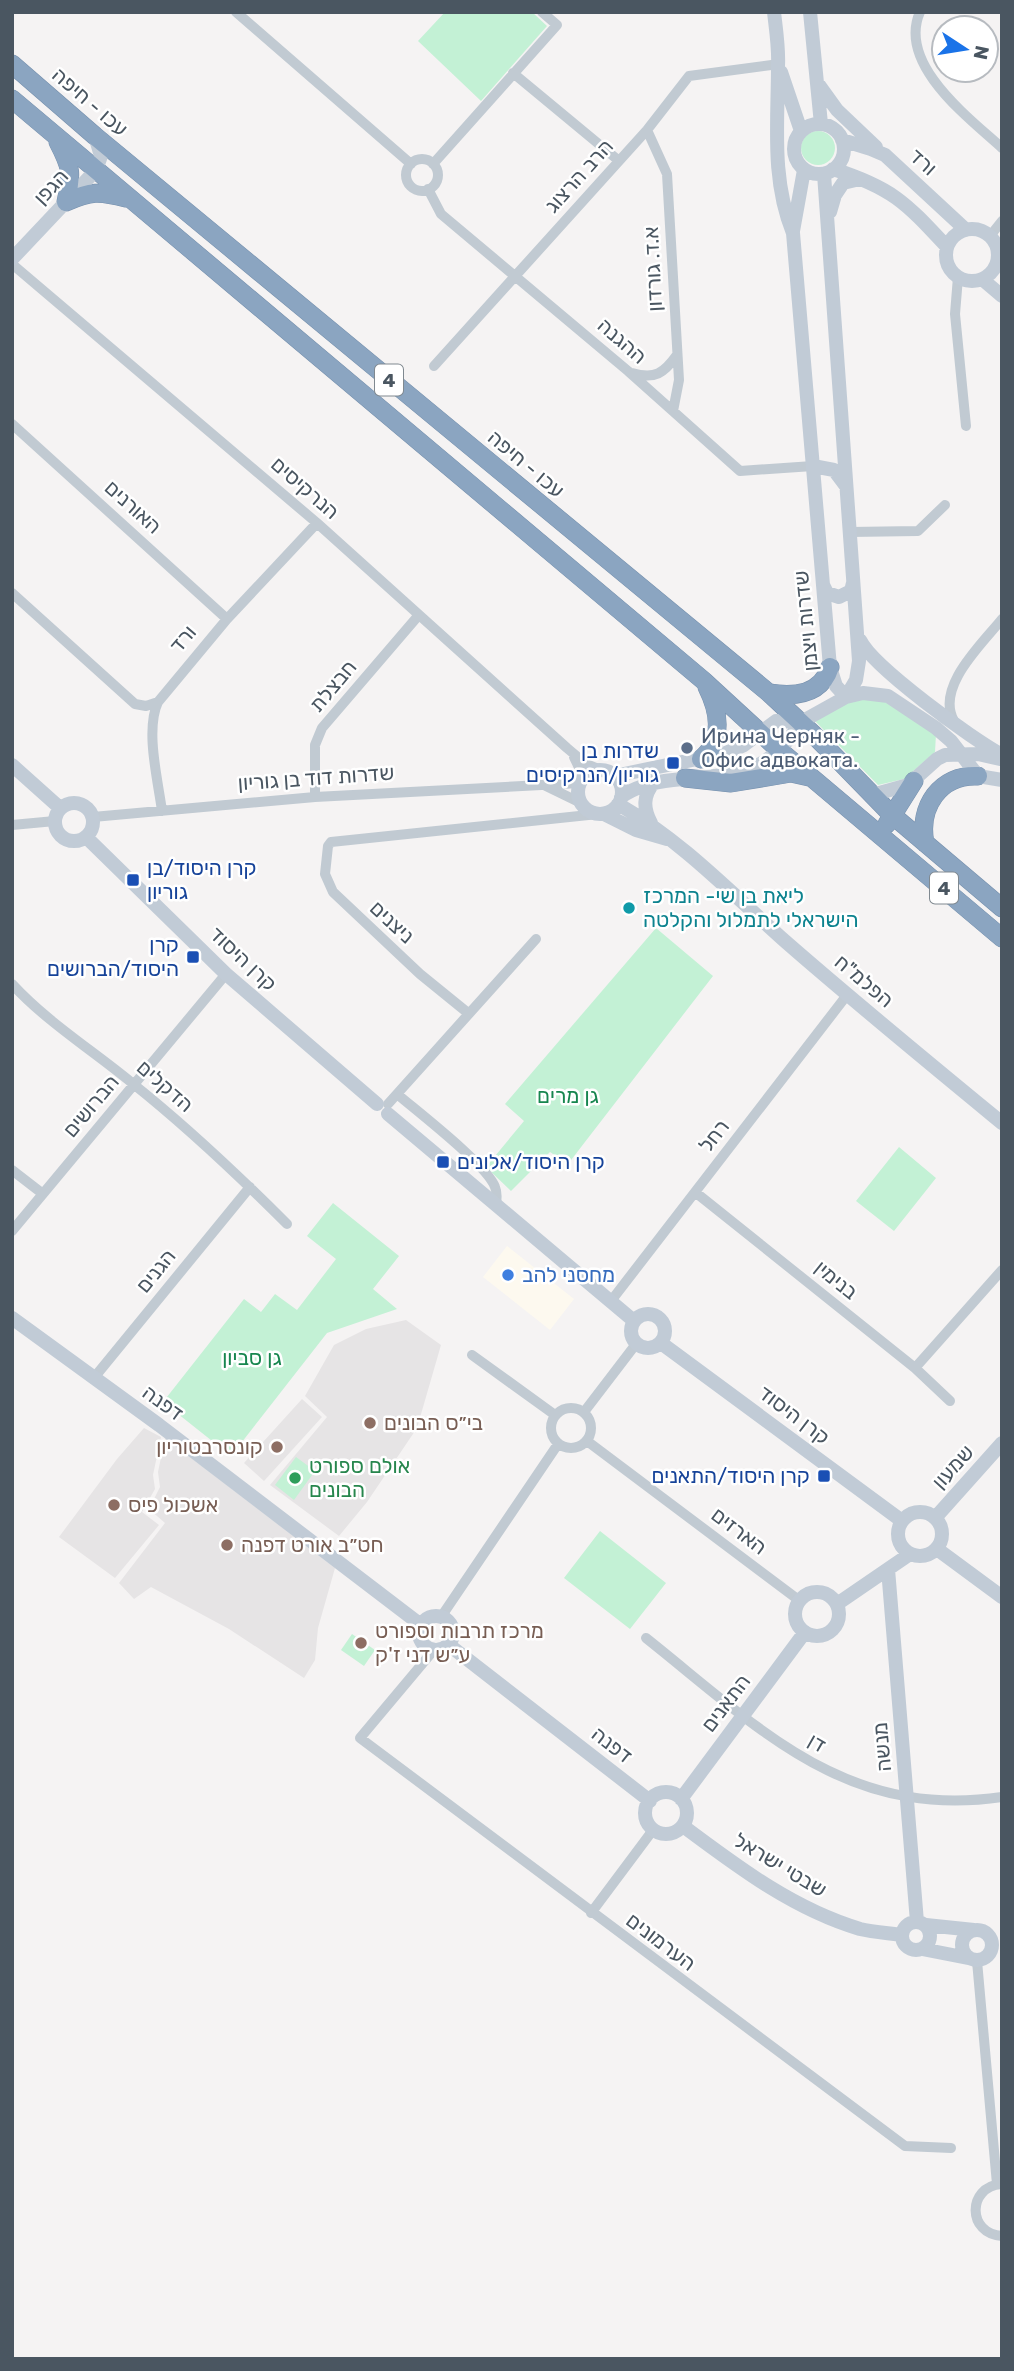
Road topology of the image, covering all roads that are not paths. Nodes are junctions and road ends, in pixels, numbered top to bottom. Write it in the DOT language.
graph roads {
  1 [pos="236,12"];
  2 [pos="542,12"];
  3 [pos="774,12"];
  4 [pos="810,12"];
  5 [pos="920,12"];
  6 [pos="12,64"];
  7 [pos="779,64"];
  8 [pos="513,73"];
  9 [pos="817,81"];
  10 [pos="12,99"];
  11 [pos="821,124"];
  12 [pos="647,130"];
  13 [pos="801,131"];
  14 [pos="95,136"];
  15 [pos="57,139"];
  16 [pos="842,141"];
  17 [pos="1002,148"];
  18 [pos="885,155"];
  19 [pos="618,160"];
  20 [pos="411,164"];
  21 [pos="433,164"];
  22 [pos="96,170"];
  23 [pos="804,170"];
  24 [pos="829,172"];
  25 [pos="866,179"];
  26 [pos="428,190"];
  27 [pos="131,199"];
  28 [pos="66,202"];
  29 [pos="1002,221"];
  30 [pos="828,223"];
  31 [pos="966,230"];
  32 [pos="793,233"];
  33 [pos="990,236"];
  34 [pos="947,247"];
  35 [pos="1000,260"];
  36 [pos="12,262"];
  37 [pos="516,276"];
  38 [pos="958,277"];
  39 [pos="982,279"];
  40 [pos="1002,296"];
  41 [pos="677,355"];
  42 [pos="434,366"];
  43 [pos="628,371"];
  44 [pos="673,411"];
  45 [pos="12,424"];
  46 [pos="966,426"];
  47 [pos="813,466"];
  48 [pos="846,487"];
  49 [pos="945,505"];
  50 [pos="317,523"];
  51 [pos="850,532"];
  52 [pos="853,581"];
  53 [pos="823,585"];
  54 [pos="12,593"];
  55 [pos="418,616"];
  56 [pos="227,619"];
  57 [pos="1002,620"];
  58 [pos="857,632"];
  59 [pos="830,667"];
  60 [pos="704,681"];
  61 [pos="769,693"];
  62 [pos="846,697"];
  63 [pos="158,702"];
  64 [pos="801,722"];
  65 [pos="956,725"];
  66 [pos="936,728"];
  67 [pos="760,733"];
  68 [pos="567,748"];
  69 [pos="779,750"];
  70 [pos="961,753"];
  71 [pos="1002,757"];
  72 [pos="937,759"];
  73 [pos="702,760"];
  74 [pos="12,765"];
  75 [pos="606,772"];
  76 [pos="978,776"];
  77 [pos="813,778"];
  78 [pos="685,779"];
  79 [pos="582,780"];
  80 [pos="1002,780"];
  81 [pos="914,781"];
  82 [pos="654,782"];
  83 [pos="542,785"];
  84 [pos="872,795"];
  85 [pos="315,797"];
  86 [pos="620,801"];
  87 [pos="581,803"];
  88 [pos="162,811"];
  89 [pos="58,814"];
  90 [pos="601,814"];
  91 [pos="891,814"];
  92 [pos="93,817"];
  93 [pos="650,823"];
  94 [pos="12,825"];
  95 [pos="86,837"];
  96 [pos="885,838"];
  97 [pos="671,840"];
  98 [pos="925,842"];
  99 [pos="1002,908"];
  100 [pos="1002,938"];
  101 [pos="536,939"];
  102 [pos="226,974"];
  103 [pos="12,984"];
  104 [pos="847,995"];
  105 [pos="468,1013"];
  106 [pos="134,1084"];
  107 [pos="388,1104"];
  108 [pos="1002,1123"];
  109 [pos="12,1170"];
  110 [pos="250,1187"];
  111 [pos="695,1192"];
  112 [pos="43,1194"];
  113 [pos="496,1203"];
  114 [pos="287,1224"];
  115 [pos="12,1231"];
  116 [pos="1002,1270"];
  117 [pos="611,1301"];
  118 [pos="12,1318"];
  119 [pos="634,1321"];
  120 [pos="661,1343"];
  121 [pos="636,1344"];
  122 [pos="472,1354"];
  123 [pos="915,1368"];
  124 [pos="93,1378"];
  125 [pos="950,1401"];
  126 [pos="584,1412"];
  127 [pos="555,1415"];
  128 [pos="587,1441"];
  129 [pos="558,1444"];
  130 [pos="1001,1445"];
  131 [pos="935,1518"];
  132 [pos="902,1521"];
  133 [pos="937,1549"];
  134 [pos="910,1554"];
  135 [pos="888,1569"];
  136 [pos="1002,1597"];
  137 [pos="800,1601"];
  138 [pos="837,1604"];
  139 [pos="441,1617"];
  140 [pos="421,1625"];
  141 [pos="805,1632"];
  142 [pos="646,1638"];
  143 [pos="449,1646"];
  144 [pos="433,1651"];
  145 [pos="743,1716"];
  146 [pos="1002,1797"];
  147 [pos="907,1798"];
  148 [pos="681,1799"];
  149 [pos="650,1801"];
  150 [pos="683,1826"];
  151 [pos="653,1830"];
  152 [pos="591,1913"];
  153 [pos="921,1923"];
  154 [pos="974,1930"];
  155 [pos="902,1936"];
  156 [pos="997,1942"];
  157 [pos="922,1949"];
  158 [pos="973,1959"];
  159 [pos="951,2148"];
  160 [pos="999,2184"];
  161 [pos="1002,2236"];
  1 -- 20 [label="street"];
  2 -- 8 [label="street"];
  3 -- 7 [label="street, שדרות ויצמן"];
  4 -- 9 [label="street"];
  5 -- 17 [label="street"];
  6 -- 14 [label="highway, עכו - חיפה / 4"];
  7 -- 12 [label="street, הרב הרצוג"];
  7 -- 13 [label="street"];
  7 -- 32 [label="street, שדרות ויצמן"];
  8 -- 19 [label="street"];
  8 -- 21 [label="street"];
  9 -- 11 [label="street"];
  9 -- 18 [label="street"];
  10 -- 15 [label="highway, 4"];
  11 -- 13 [label="street"];
  11 -- 16 [label="street"];
  12 -- 19 [label="street, הרב הרצוג"];
  12 -- 41 [label="street, א.ד. גורדון"];
  13 -- 23 [label="street"];
  14 -- 22 [label="street, הגפן"];
  14 -- 61 [label="highway, עכו - חיפה / 4"];
  15 -- 22 [label="highway, 4"];
  15 -- 28 [label="highway"];
  16 -- 18 [label="street, ורד"];
  16 -- 24 [label="street"];
  18 -- 31 [label="street, ורד"];
  19 -- 37 [label="street, הרב הרצוג"];
  20 -- 21 [label="street"];
  20 -- 26 [label="street"];
  21 -- 26 [label="street"];
  22 -- 27 [label="highway, 4"];
  22 -- 28 [label="street, הגפן"];
  23 -- 24 [label="street"];
  23 -- 32 [label="street"];
  24 -- 25 [label="street, ורד"];
  24 -- 30 [label="street"];
  25 -- 30 [label="street"];
  25 -- 34 [label="street, ורד"];
  26 -- 37 [label="street, ההגנה"];
  27 -- 28 [label="highway"];
  27 -- 60 [label="highway, 4"];
  28 -- 36 [label="street, הגפן"];
  29 -- 33 [label="street"];
  30 -- 48 [label="street"];
  31 -- 33 [label="street"];
  31 -- 34 [label="street"];
  32 -- 47 [label="street, שדרות ויצמן"];
  33 -- 35 [label="street"];
  34 -- 38 [label="street"];
  35 -- 39 [label="street"];
  36 -- 50 [label="street, הנרקיסים"];
  37 -- 42 [label="street, הרב הרצוג"];
  37 -- 43 [label="street, ההגנה"];
  38 -- 39 [label="street"];
  38 -- 46 [label="street"];
  39 -- 40 [label="street"];
  41 -- 43 [label="street"];
  41 -- 44 [label="street, א.ד. גורדון"];
  43 -- 44 [label="street, ההגנה"];
  44 -- 47 [label="street, ההגנה"];
  45 -- 56 [label="street, האורנים"];
  47 -- 48 [label="street"];
  47 -- 53 [label="street, שדרות ויצמן"];
  48 -- 51 [label="street"];
  49 -- 51 [label="street"];
  50 -- 55 [label="street, הנרקיסים"];
  50 -- 56 [label="street, ורד"];
  51 -- 52 [label="street"];
  52 -- 53 [label="street"];
  52 -- 58 [label="street"];
  53 -- 59 [label="street, שדרות ויצמן"];
  54 -- 63 [label="street"];
  55 -- 68 [label="street, הנרקיסים"];
  55 -- 85 [label="street, חבצלת"];
  56 -- 63 [label="street, ורד"];
  57 -- 65 [label="street"];
  58 -- 62 [label="street"];
  58 -- 65 [label="street"];
  59 -- 61 [label="highway"];
  59 -- 62 [label="street, שדרות ויצמן"];
  60 -- 67 [label="highway, 4"];
  60 -- 73 [label="highway"];
  61 -- 64 [label="highway, עכו - חיפה / 4"];
  62 -- 64 [label="street"];
  62 -- 66 [label="street"];
  63 -- 88 [label="street"];
  64 -- 67 [label="street"];
  64 -- 69 [label="street"];
  64 -- 84 [label="highway, עכו - חיפה / 4"];
  65 -- 71 [label="street"];
  66 -- 70 [label="street"];
  66 -- 72 [label="street"];
  67 -- 69 [label="highway, 4"];
  67 -- 73 [label="street"];
  68 -- 75 [label="street, הנרקיסים"];
  68 -- 79 [label="street, הנרקיסים"];
  69 -- 77 [label="highway, 4"];
  69 -- 78 [label="street"];
  70 -- 71 [label="street"];
  70 -- 72 [label="street"];
  70 -- 76 [label="street"];
  72 -- 81 [label="street"];
  73 -- 75 [label="street"];
  74 -- 89 [label="street"];
  75 -- 79 [label="street"];
  75 -- 86 [label="street"];
  76 -- 80 [label="street"];
  76 -- 98 [label="highway"];
  77 -- 78 [label="highway"];
  77 -- 96 [label="highway, 4"];
  78 -- 82 [label="street"];
  79 -- 83 [label="street, שדרות דוד בן גוריון"];
  79 -- 87 [label="street"];
  81 -- 84 [label="street"];
  81 -- 91 [label="highway"];
  82 -- 86 [label="street"];
  82 -- 93 [label="street"];
  83 -- 85 [label="street, שדרות דוד בן גוריון"];
  83 -- 87 [label="street, שדרות דוד בן גוריון"];
  84 -- 91 [label="highway, עכו - חיפה / 4"];
  85 -- 88 [label="street, שדרות דוד בן גוריון"];
  86 -- 90 [label="street"];
  86 -- 93 [label="street, הפלמ\"ח"];
  87 -- 90 [label="street"];
  88 -- 92 [label="street, שדרות דוד בן גוריון"];
  89 -- 92 [label="street"];
  89 -- 94 [label="street"];
  89 -- 95 [label="street"];
  90 -- 97 [label="street, הפלמ\"ח"];
  90 -- 105 [label="street, ניצנים"];
  91 -- 96 [label="highway"];
  91 -- 98 [label="highway, עכו - חיפה / 4"];
  92 -- 95 [label="street"];
  93 -- 97 [label="street, הפלמ\"ח"];
  95 -- 102 [label="street, קרן היסוד"];
  96 -- 100 [label="highway, 4"];
  97 -- 104 [label="street, הפלמ\"ח"];
  98 -- 99 [label="highway, עכו - חיפה / 4"];
  101 -- 105 [label="street"];
  102 -- 106 [label="street, הברושים"];
  102 -- 107 [label="street, קרן היסוד"];
  103 -- 106 [label="street, הדקלים"];
  104 -- 108 [label="street, הפלמ\"ח"];
  104 -- 111 [label="street, רחל"];
  105 -- 107 [label="street"];
  106 -- 110 [label="street, הדקלים"];
  106 -- 112 [label="street, הברושים"];
  107 -- 113 [label="street, קרן היסוד"];
  107 -- 113 [label="street"];
  109 -- 112 [label="street"];
  110 -- 114 [label="street, הדקלים"];
  110 -- 124 [label="street, הגנים"];
  111 -- 117 [label="street, רחל"];
  111 -- 123 [label="street, בנימין"];
  112 -- 115 [label="street, הברושים"];
  113 -- 117 [label="street, קרן היסוד"];
  116 -- 123 [label="street"];
  117 -- 119 [label="street, קרן היסוד"];
  118 -- 124 [label="street, דפנה"];
  119 -- 120 [label="street"];
  119 -- 121 [label="street"];
  120 -- 121 [label="street"];
  120 -- 132 [label="street, קרן היסוד"];
  121 -- 126 [label="street"];
  122 -- 127 [label="street"];
  123 -- 125 [label="street, בנימין"];
  124 -- 140 [label="street, דפנה"];
  126 -- 127 [label="street"];
  126 -- 128 [label="street"];
  127 -- 129 [label="street"];
  128 -- 129 [label="street"];
  128 -- 137 [label="street, הארזים"];
  129 -- 139 [label="street"];
  130 -- 131 [label="street, שמעון"];
  131 -- 132 [label="street"];
  131 -- 133 [label="street"];
  132 -- 134 [label="street"];
  133 -- 134 [label="street"];
  133 -- 136 [label="street"];
  134 -- 135 [label="street"];
  135 -- 138 [label="street"];
  135 -- 147 [label="street, מנשה"];
  137 -- 138 [label="street"];
  137 -- 141 [label="street"];
  138 -- 141 [label="street"];
  139 -- 140 [label="street"];
  139 -- 143 [label="street"];
  140 -- 144 [label="street"];
  141 -- 145 [label="street, התאנים"];
  142 -- 145 [label="street, דן"];
  143 -- 144 [label="street"];
  143 -- 149 [label="street, דפנה"];
  144 -- 152 [label="street, הערמונים"];
  145 -- 147 [label="street, דן"];
  145 -- 148 [label="street, התאנים"];
  146 -- 147 [label="street, דן"];
  147 -- 153 [label="street, מנשה"];
  148 -- 149 [label="street"];
  148 -- 150 [label="street"];
  149 -- 151 [label="street"];
  150 -- 151 [label="street"];
  150 -- 155 [label="street, שבטי ישראל"];
  151 -- 152 [label="street"];
  152 -- 159 [label="street, הערמונים"];
  153 -- 154 [label="street"];
  153 -- 155 [label="street"];
  153 -- 157 [label="street"];
  154 -- 156 [label="street"];
  154 -- 158 [label="street"];
  155 -- 157 [label="street"];
  156 -- 158 [label="street"];
  157 -- 158 [label="street"];
  158 -- 160 [label="street"];
  160 -- 161 [label="street"];
}
